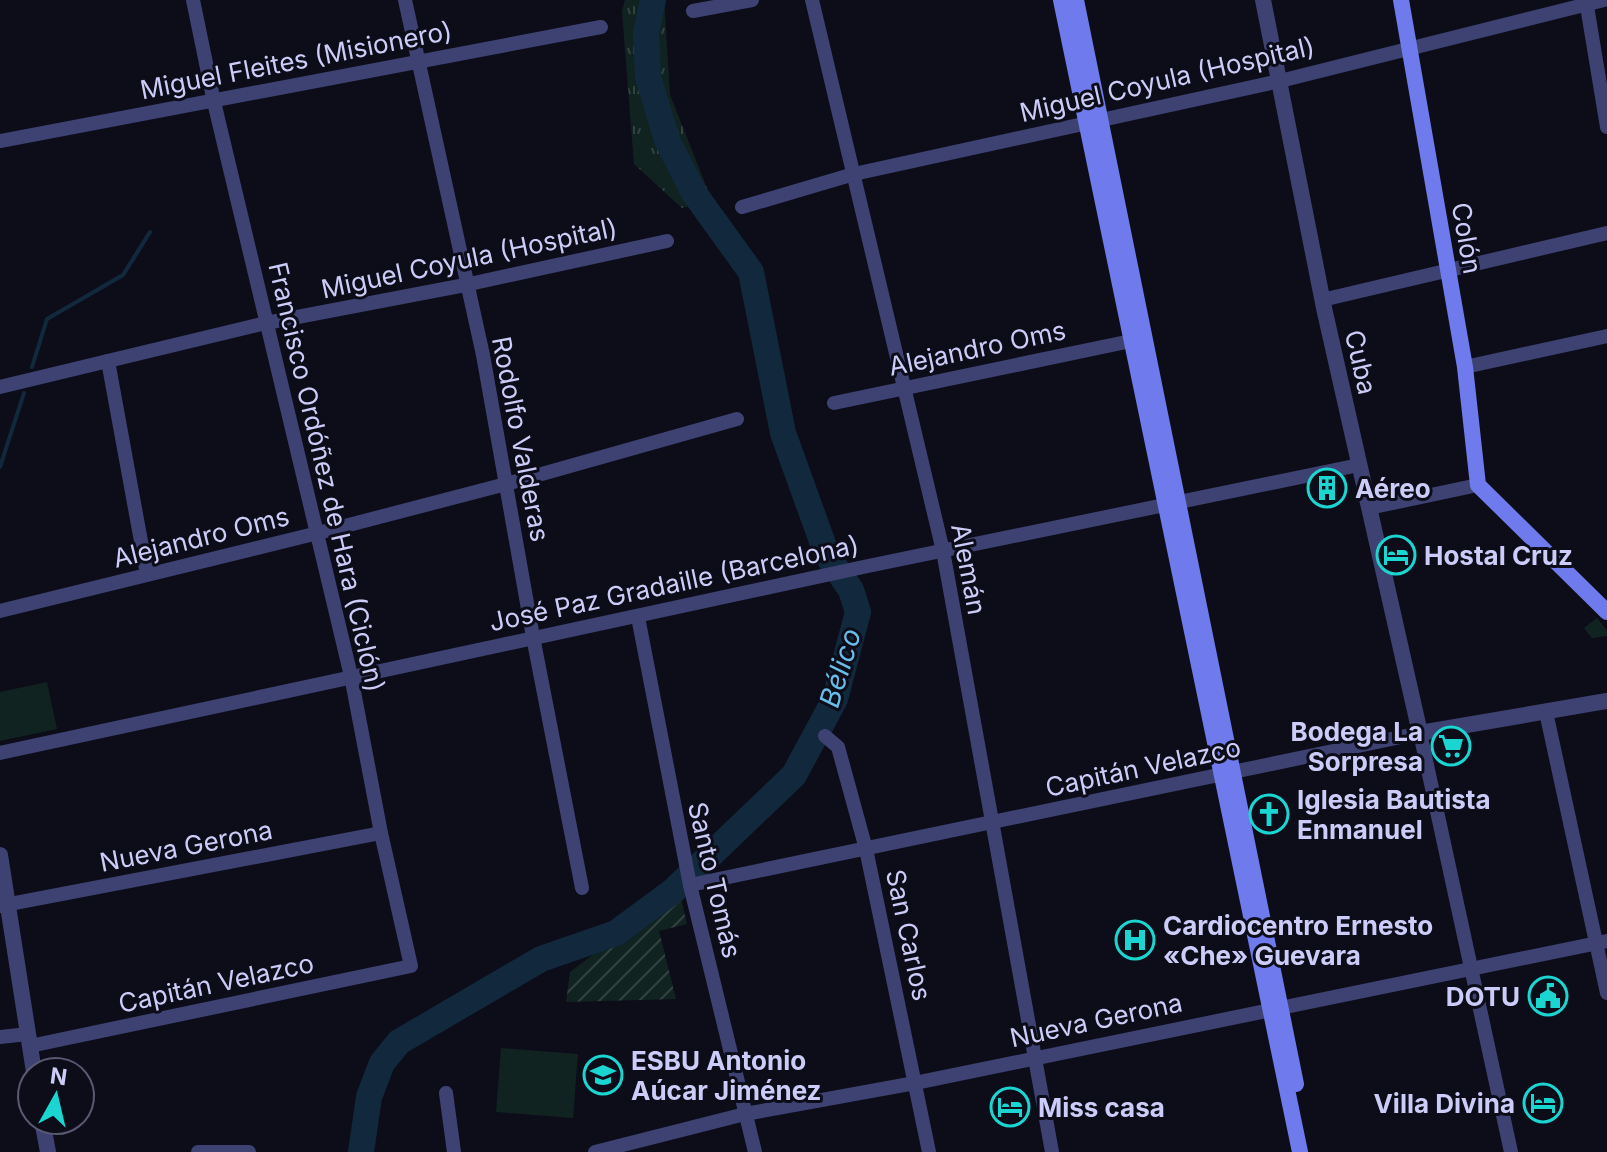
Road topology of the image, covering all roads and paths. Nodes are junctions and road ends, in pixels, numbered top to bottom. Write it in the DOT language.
graph roads {
  1 [pos="193,0"];
  2 [pos="405,0"];
  3 [pos="752,0"];
  4 [pos="812,0"];
  5 [pos="1061,0"];
  6 [pos="1076,0"];
  7 [pos="1263,0"];
  8 [pos="1401,0"];
  9 [pos="1604,0"];
  10 [pos="1587,2"];
  11 [pos="693,11"];
  12 [pos="601,27"];
  13 [pos="1409,46"];
  14 [pos="417,61"];
  15 [pos="1280,81"];
  16 [pos="214,102"];
  17 [pos="1094,121"];
  18 [pos="1607,127"];
  19 [pos="0,141"];
  20 [pos="854,174"];
  21 [pos="742,207"];
  22 [pos="1607,233"];
  23 [pos="667,241"];
  24 [pos="1448,270"];
  25 [pos="465,285"];
  26 [pos="1322,300"];
  27 [pos="266,323"];
  28 [pos="1607,336"];
  29 [pos="1131,341"];
  30 [pos="108,361"];
  31 [pos="1465,367"];
  32 [pos="0,387"];
  33 [pos="906,388"];
  34 [pos="834,403"];
  35 [pos="737,419"];
  36 [pos="1359,465"];
  37 [pos="506,484"];
  38 [pos="1478,485"];
  39 [pos="1170,504"];
  40 [pos="1369,508"];
  41 [pos="318,533"];
  42 [pos="943,551"];
  43 [pos="147,574"];
  44 [pos="0,611"];
  45 [pos="1607,612"];
  46 [pos="638,617"];
  47 [pos="533,637"];
  48 [pos="351,676"];
  49 [pos="1607,701"];
  50 [pos="1546,712"];
  51 [pos="1420,733"];
  52 [pos="825,736"];
  53 [pos="0,753"];
  54 [pos="1228,773"];
  55 [pos="993,822"];
  56 [pos="381,833"];
  57 [pos="866,849"];
  58 [pos="0,855"];
  59 [pos="690,885"];
  60 [pos="582,888"];
  61 [pos="4,905"];
  62 [pos="1601,942"];
  63 [pos="411,966"];
  64 [pos="1471,969"];
  65 [pos="1607,993"];
  66 [pos="1275,1008"];
  67 [pos="0,1037"];
  68 [pos="29,1040"];
  69 [pos="32,1056"];
  70 [pos="1035,1057"];
  71 [pos="915,1083"];
  72 [pos="446,1093"];
  73 [pos="745,1114"];
  74 [pos="611,1149"];
  75 [pos="198,1152"];
  76 [pos="249,1152"];
  77 [pos="454,1152"];
  78 [pos="595,1152"];
  79 [pos="755,1152"];
  80 [pos="929,1152"];
  81 [pos="1052,1152"];
  82 [pos="1300,1152"];
  83 [pos="1310,1152"];
  84 [pos="1511,1152"];
  1 -- 16 [label="street, Francisco Ordóñez de Hara (Ciclón)"];
  2 -- 14 [label="street, Rodolfo Valderas"];
  3 -- 11 [label="street"];
  4 -- 20 [label="street, Alemán"];
  5 -- 17 [label="main road"];
  6 -- 17 [label="main road"];
  7 -- 15 [label="street, Cuba"];
  8 -- 13 [label="main road, Colón"];
  9 -- 10 [label="street, Miguel Coyula (Hospital)"];
  10 -- 13 [label="street, Miguel Coyula (Hospital)"];
  10 -- 18 [label="street"];
  12 -- 14 [label="street, Miguel Fleites (Misionero)"];
  13 -- 15 [label="street, Miguel Coyula (Hospital)"];
  13 -- 24 [label="main road, Colón"];
  14 -- 16 [label="street, Miguel Fleites (Misionero)"];
  14 -- 25 [label="street, Rodolfo Valderas"];
  15 -- 17 [label="street, Miguel Coyula (Hospital)"];
  15 -- 26 [label="street, Cuba"];
  16 -- 19 [label="street, Miguel Fleites (Misionero)"];
  16 -- 27 [label="street, Francisco Ordóñez de Hara (Ciclón)"];
  17 -- 20 [label="street, Miguel Coyula (Hospital)"];
  17 -- 29 [label="main road"];
  17 -- 39 [label="main road"];
  20 -- 21 [label="street, Miguel Coyula (Hospital)"];
  20 -- 33 [label="street, Alemán"];
  22 -- 24 [label="street"];
  23 -- 25 [label="street, Miguel Coyula (Hospital)"];
  24 -- 26 [label="street"];
  24 -- 31 [label="main road, Colón"];
  25 -- 27 [label="street, Miguel Coyula (Hospital)"];
  25 -- 37 [label="street, Rodolfo Valderas"];
  26 -- 36 [label="street, Cuba"];
  27 -- 30 [label="street, Miguel Coyula (Hospital)"];
  27 -- 41 [label="street, Francisco Ordóñez de Hara (Ciclón)"];
  28 -- 31 [label="street"];
  29 -- 33 [label="street, Alejandro Oms"];
  29 -- 39 [label="main road"];
  30 -- 32 [label="street, Miguel Coyula (Hospital)"];
  30 -- 43 [label="street"];
  31 -- 38 [label="main road, Colón"];
  33 -- 34 [label="street, Alejandro Oms"];
  33 -- 42 [label="street, Alemán"];
  35 -- 37 [label="street, Alejandro Oms"];
  36 -- 39 [label="street, José Paz Gradaille (Barcelona)"];
  36 -- 40 [label="street, Cuba"];
  37 -- 41 [label="street, Alejandro Oms"];
  37 -- 47 [label="street, Rodolfo Valderas"];
  38 -- 40 [label="street"];
  38 -- 45 [label="main road"];
  39 -- 42 [label="street, José Paz Gradaille (Barcelona)"];
  39 -- 54 [label="main road"];
  40 -- 51 [label="street, Cuba"];
  41 -- 43 [label="street, Alejandro Oms"];
  41 -- 48 [label="street, Francisco Ordóñez de Hara (Ciclón)"];
  42 -- 46 [label="street, José Paz Gradaille (Barcelona)"];
  42 -- 55 [label="street, Alemán"];
  43 -- 44 [label="street, Alejandro Oms"];
  46 -- 47 [label="street, José Paz Gradaille (Barcelona)"];
  46 -- 59 [label="street, Santo Tomás"];
  47 -- 48 [label="street, José Paz Gradaille (Barcelona)"];
  47 -- 60 [label="street, Rodolfo Valderas"];
  48 -- 53 [label="street, José Paz Gradaille (Barcelona)"];
  48 -- 56 [label="street, Francisco Ordóñez de Hara (Ciclón)"];
  49 -- 50 [label="street, Capitán Velazco"];
  50 -- 51 [label="street, Capitán Velazco"];
  50 -- 62 [label="street"];
  51 -- 54 [label="street, Capitán Velazco"];
  51 -- 64 [label="street"];
  52 -- 57 [label="street, San Carlos"];
  54 -- 55 [label="street, Capitán Velazco"];
  54 -- 66 [label="main road"];
  55 -- 57 [label="street, Capitán Velazco"];
  55 -- 70 [label="street, Alemán"];
  56 -- 61 [label="street, Nueva Gerona"];
  56 -- 63 [label="street, Francisco Ordóñez de Hara (Ciclón)"];
  57 -- 59 [label="street, Capitán Velazco"];
  57 -- 71 [label="street, San Carlos"];
  58 -- 61 [label="street"];
  59 -- 73 [label="street, Santo Tomás"];
  61 -- 68 [label="street"];
  62 -- 64 [label="street, Nueva Gerona"];
  62 -- 65 [label="street"];
  63 -- 68 [label="street, Capitán Velazco"];
  64 -- 66 [label="street, Nueva Gerona"];
  64 -- 84 [label="street"];
  66 -- 70 [label="street, Nueva Gerona"];
  66 -- 82 [label="main road"];
  66 -- 83 [label="main road"];
  67 -- 68 [label="street, Capitán Velazco"];
  68 -- 69 [label="street"];
  70 -- 71 [label="street, Nueva Gerona"];
  70 -- 81 [label="street, Alemán"];
  71 -- 73 [label="street, Nueva Gerona"];
  71 -- 80 [label="street, San Carlos"];
  72 -- 77 [label="street"];
  73 -- 74 [label="street, Nueva Gerona"];
  73 -- 79 [label="street, Santo Tomás"];
  74 -- 78 [label="street, Nueva Gerona"];
  75 -- 76 [label="street"];
}
